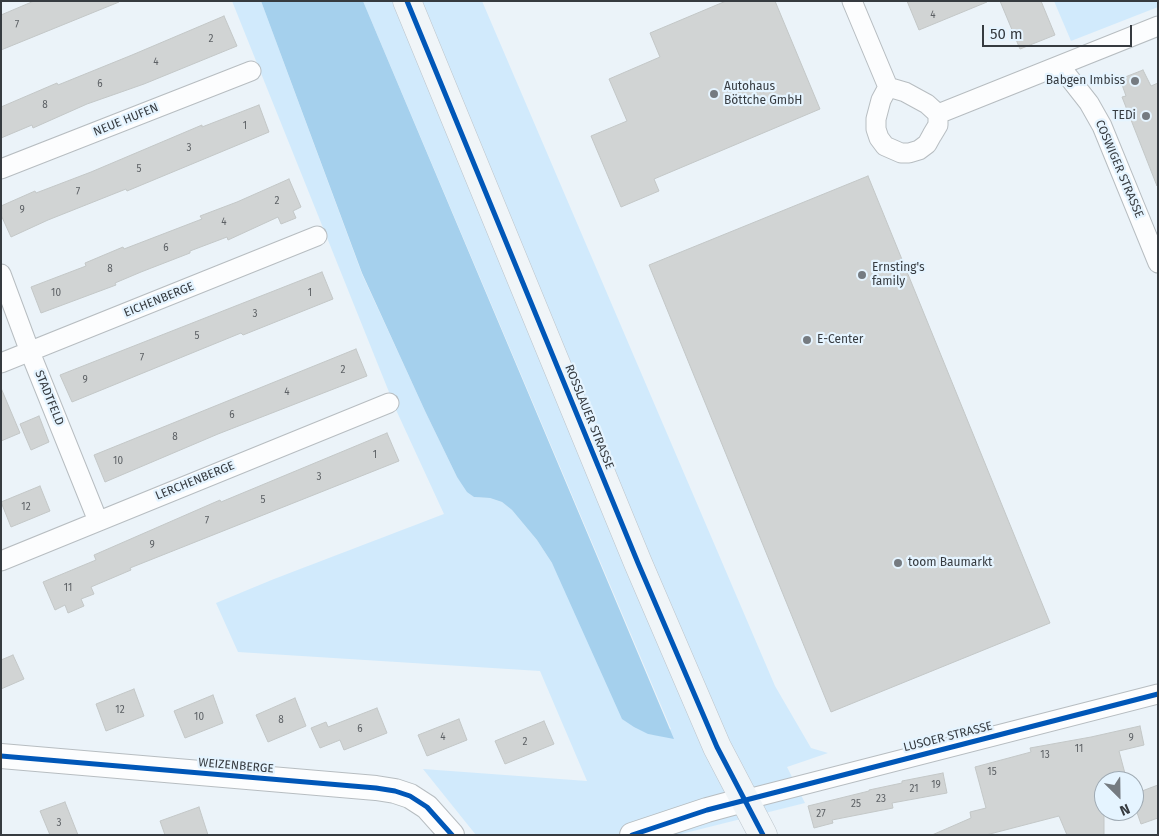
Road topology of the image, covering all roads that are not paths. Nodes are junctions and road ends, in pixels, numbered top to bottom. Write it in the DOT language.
graph roads {
  1 [pos="407,1"];
  2 [pos="852,1"];
  3 [pos="1158,26"];
  4 [pos="1060,66"];
  5 [pos="252,71"];
  6 [pos="888,87"];
  7 [pos="938,114"];
  8 [pos="1,169"];
  9 [pos="317,236"];
  10 [pos="1158,263"];
  11 [pos="1,274"];
  12 [pos="30,352"];
  13 [pos="1,363"];
  14 [pos="388,402"];
  15 [pos="98,521"];
  16 [pos="1,561"];
  17 [pos="1158,694"];
  18 [pos="1,756"];
  19 [pos="744,800"];
  20 [pos="452,835"];
  21 [pos="632,835"];
  22 [pos="763,835"];
  1 -- 19 [label="main road, ROSSLAUER STRASSE"];
  2 -- 6 [label="street"];
  3 -- 4 [label="street"];
  4 -- 7 [label="street"];
  4 -- 10 [label="street, COSWIGER STRASSE"];
  5 -- 8 [label="street, NEUE HUFEN"];
  6 -- 7 [label="street"];
  6 -- 7 [label="street"];
  9 -- 12 [label="street, EICHENBERGE"];
  11 -- 12 [label="street, STADTFELD"];
  12 -- 13 [label="street, EICHENBERGE"];
  12 -- 15 [label="street, STADTFELD"];
  14 -- 15 [label="street, LERCHENBERGE"];
  15 -- 16 [label="street, LERCHENBERGE"];
  17 -- 19 [label="street, LUSOER STRASSE"];
  18 -- 20 [label="street, WEIZENBERGE"];
  19 -- 21 [label="street"];
  19 -- 22 [label="main road, ROSSLAUER STRASSE"];
}
